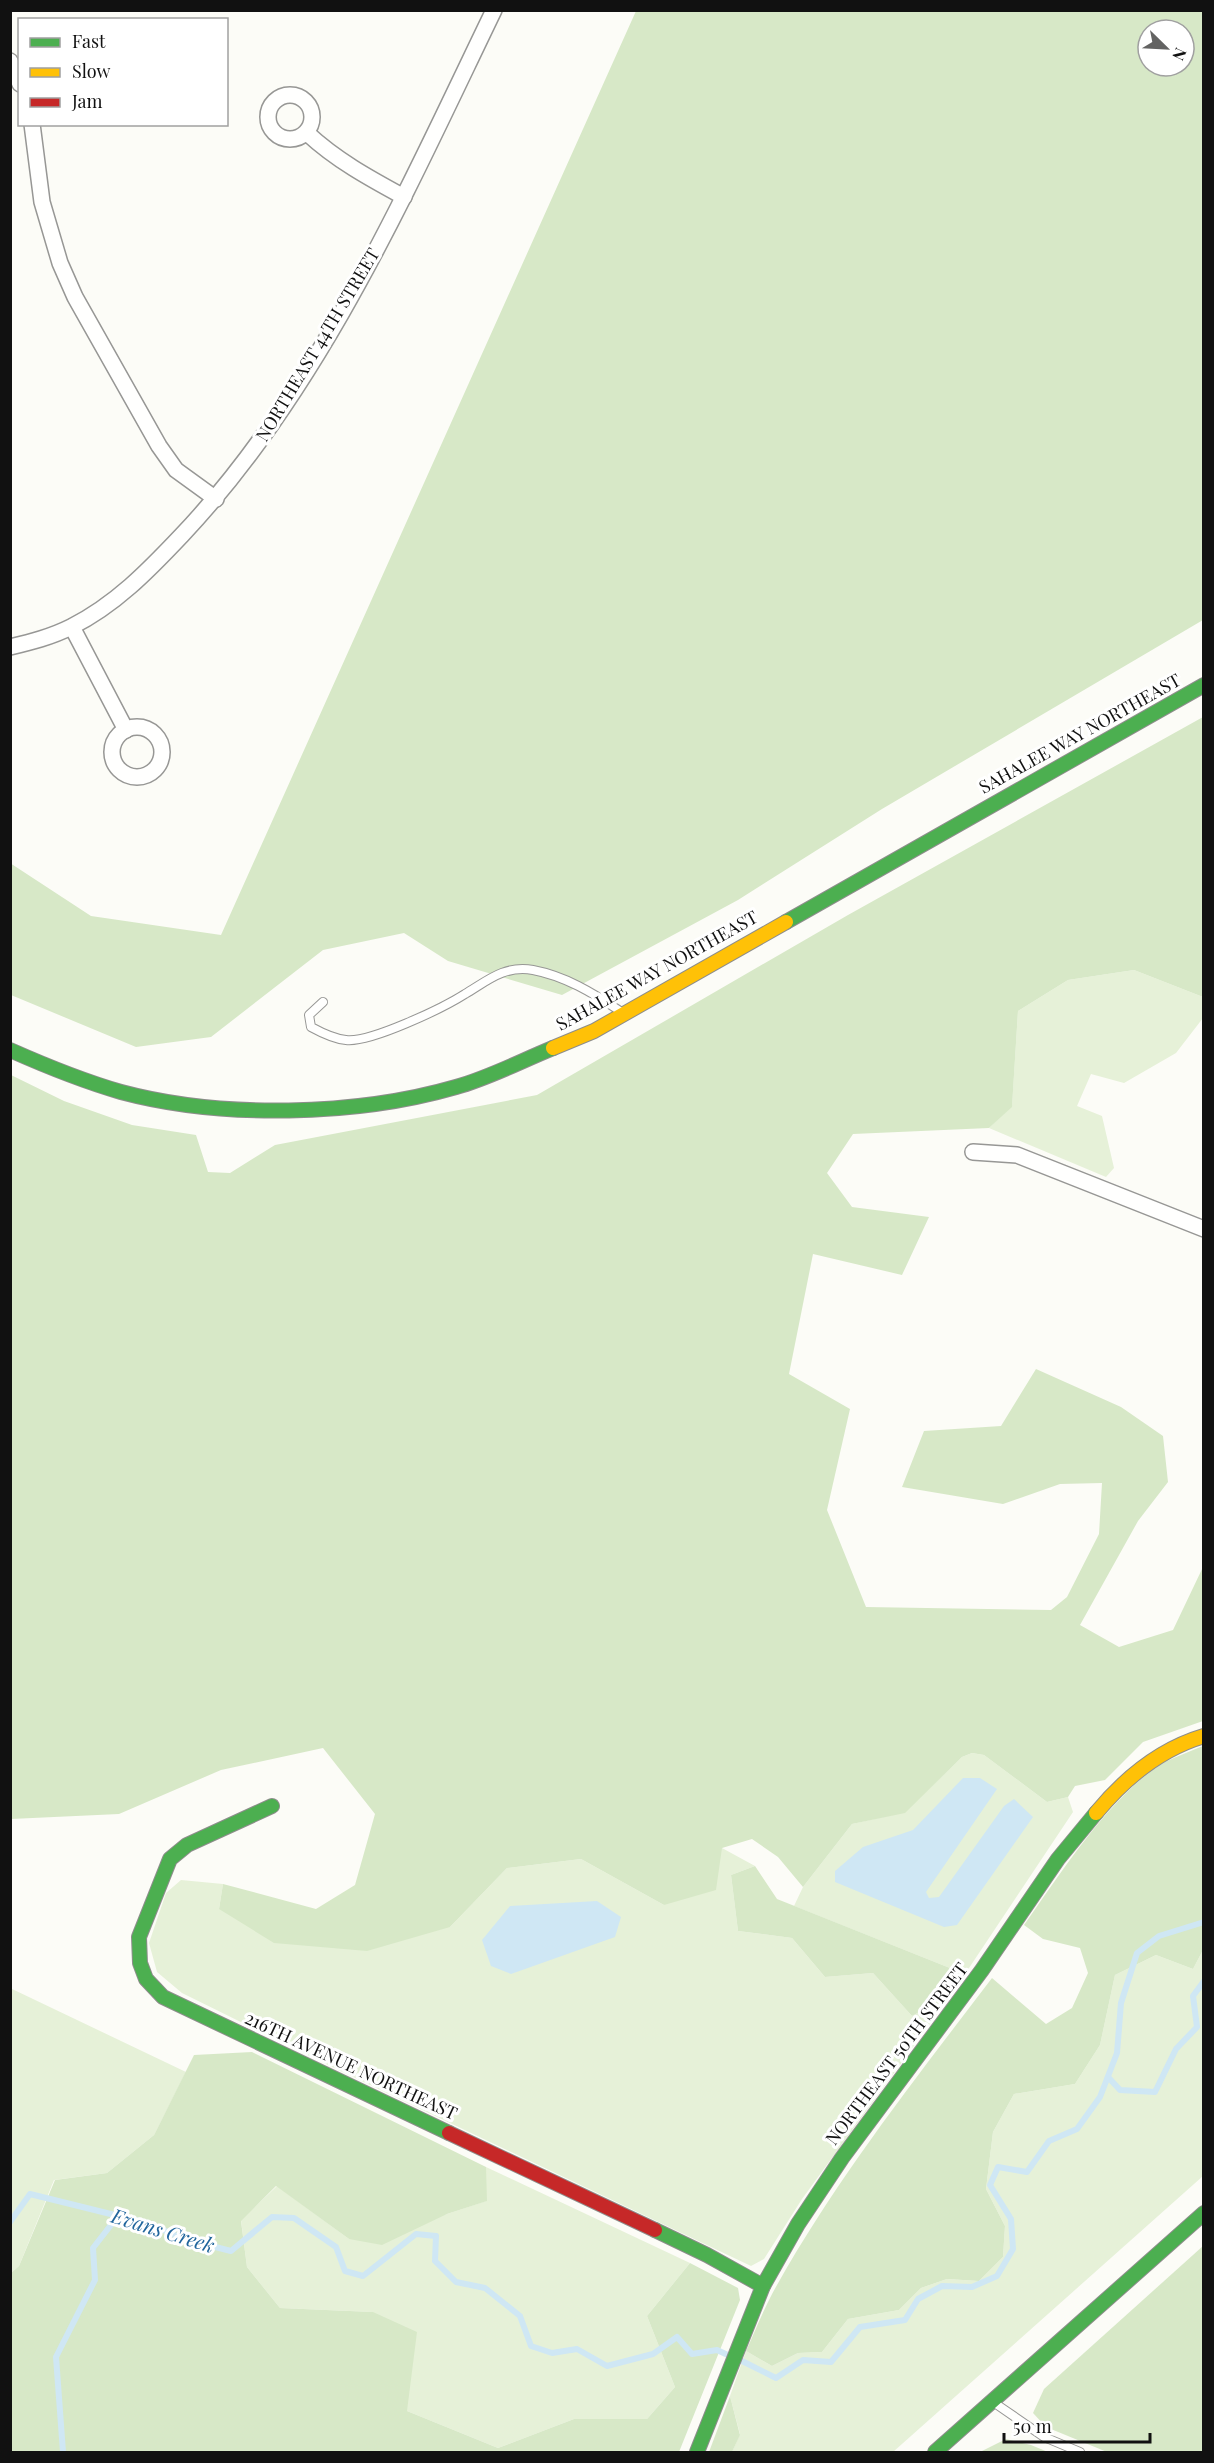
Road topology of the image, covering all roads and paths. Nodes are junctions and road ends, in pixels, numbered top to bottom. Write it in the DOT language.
graph roads {
  1 [pos="494,10"];
  2 [pos="10,61"];
  3 [pos="18,79"];
  4 [pos="32,126"];
  5 [pos="307,133"];
  6 [pos="404,197"];
  7 [pos="216,499"];
  8 [pos="72,627"];
  9 [pos="10,647"];
  10 [pos="1203,685"];
  11 [pos="126,730"];
  12 [pos="323,1002"];
  13 [pos="623,1014"];
  14 [pos="10,1050"];
  15 [pos="973,1152"];
  16 [pos="1203,1229"];
  17 [pos="1203,1736"];
  18 [pos="272,1806"];
  19 [pos="1203,2213"];
  20 [pos="763,2286"];
  21 [pos="993,2401"];
  22 [pos="697,2452"];
  23 [pos="935,2452"];
  24 [pos="1080,2452"];
  1 -- 6 [label="street, NORTHEAST 44TH STREET"];
  2 -- 3 [label="street"];
  4 -- 7 [label="street"];
  5 -- 6 [label="street"];
  6 -- 7 [label="street, NORTHEAST 44TH STREET"];
  7 -- 8 [label="street, NORTHEAST 44TH STREET"];
  8 -- 9 [label="street, NORTHEAST 44TH STREET"];
  8 -- 11 [label="street"];
  10 -- 13 [label="street, SAHALEE WAY NORTHEAST"];
  12 -- 13 [label="lane"];
  13 -- 14 [label="street, SAHALEE WAY NORTHEAST"];
  15 -- 16 [label="street"];
  17 -- 20 [label="street, NORTHEAST 50TH STREET"];
  18 -- 20 [label="street, 216TH AVENUE NORTHEAST"];
  19 -- 21 [label="street"];
  20 -- 22 [label="street, NORTHEAST 50TH STREET"];
  21 -- 23 [label="street"];
  21 -- 24 [label="lane"];
}
